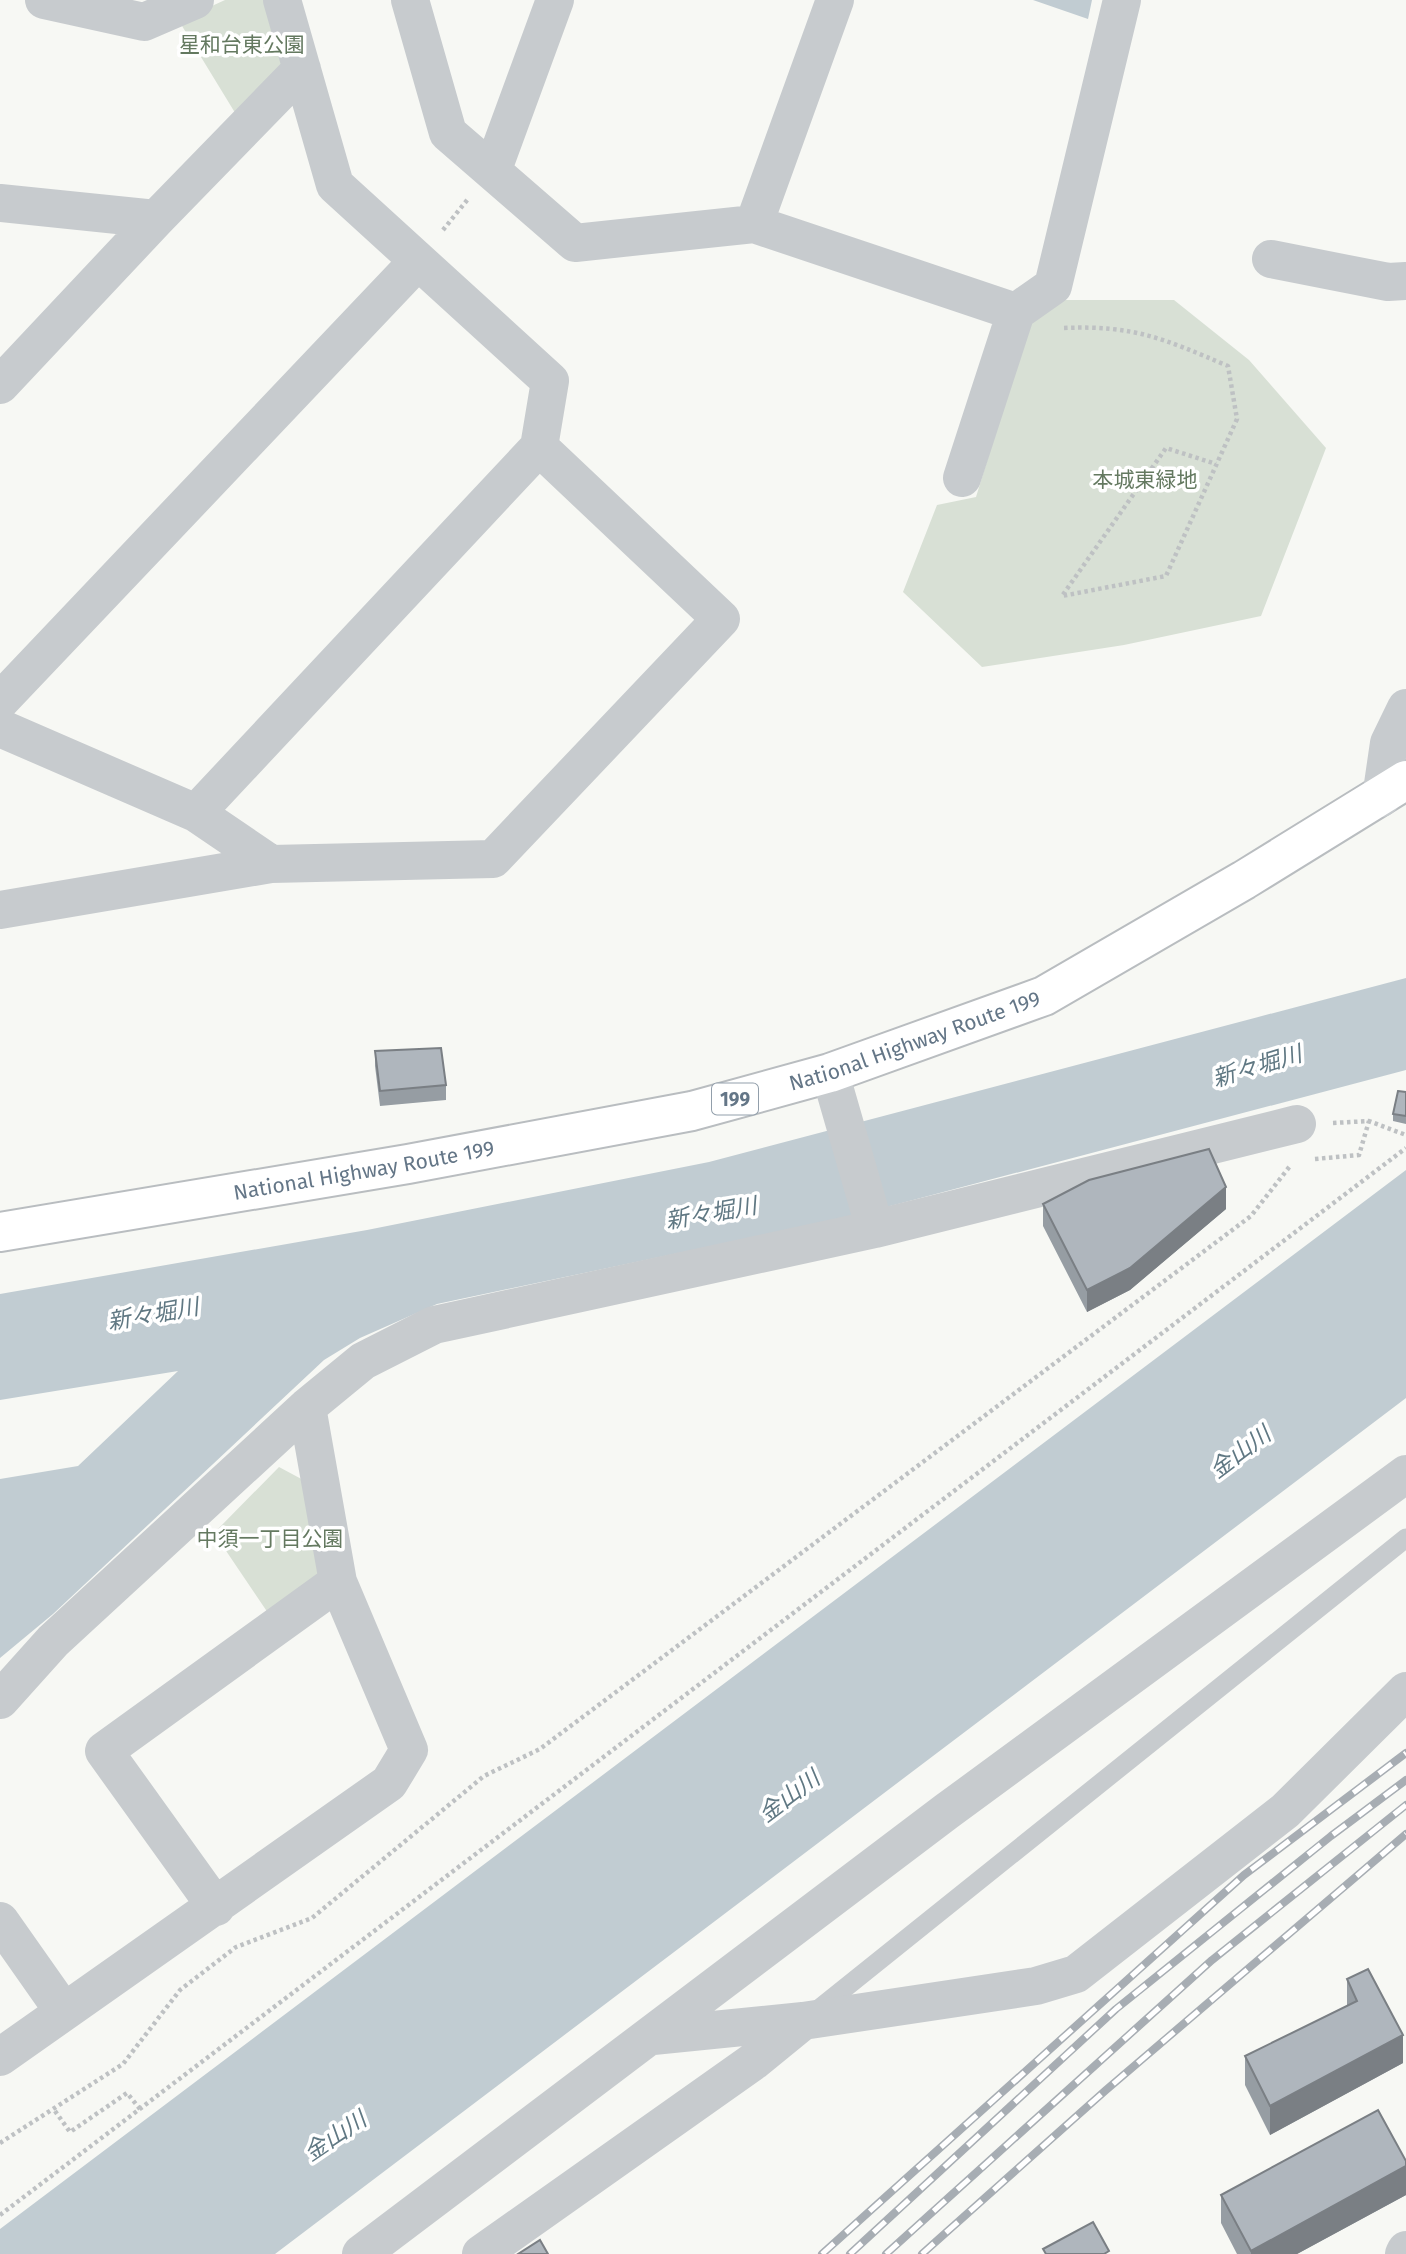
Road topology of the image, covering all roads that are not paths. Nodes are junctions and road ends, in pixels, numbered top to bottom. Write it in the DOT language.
graph roads {
  1 [pos="44,0"];
  2 [pos="195,0"];
  3 [pos="282,0"];
  4 [pos="410,0"];
  5 [pos="555,0"];
  6 [pos="835,0"];
  7 [pos="1122,0"];
  8 [pos="302,69"];
  9 [pos="493,169"];
  10 [pos="0,203"];
  11 [pos="156,219"];
  12 [pos="754,224"];
  13 [pos="1271,259"];
  14 [pos="416,262"];
  15 [pos="1406,281"];
  16 [pos="1025,305"];
  17 [pos="0,385"];
  18 [pos="539,447"];
  19 [pos="962,478"];
  20 [pos="0,701"];
  21 [pos="1406,708"];
  22 [pos="0,728"];
  23 [pos="1393,789"];
  24 [pos="196,813"];
  25 [pos="271,864"];
  26 [pos="0,910"];
  27 [pos="831,1073"];
  28 [pos="1295,1143"];
  29 [pos="875,1229"];
  30 [pos="0,1232"];
  31 [pos="307,1407"];
  32 [pos="1406,1474"];
  33 [pos="1406,1538"];
  34 [pos="338,1582"];
  35 [pos="1406,1691"];
  36 [pos="0,1700"];
  37 [pos="216,1908"];
  38 [pos="0,1921"];
  39 [pos="64,2012"];
  40 [pos="803,2021"];
  41 [pos="653,2036"];
  42 [pos="0,2057"];
  43 [pos="361,2254"];
  44 [pos="481,2254"];
  1 -- 2 [label="street"];
  3 -- 8 [label="street"];
  4 -- 9 [label="street"];
  5 -- 9 [label="street"];
  6 -- 12 [label="street"];
  7 -- 16 [label="street"];
  8 -- 11 [label="street"];
  8 -- 14 [label="street"];
  9 -- 12 [label="street"];
  10 -- 11 [label="street"];
  11 -- 17 [label="street"];
  12 -- 16 [label="street"];
  13 -- 15 [label="street"];
  14 -- 18 [label="street"];
  14 -- 20 [label="street"];
  16 -- 19 [label="street"];
  18 -- 24 [label="street"];
  18 -- 25 [label="street"];
  21 -- 23 [label="street"];
  22 -- 24 [label="street"];
  23 -- 27 [label="highway, National Highway Route 199 / 199"];
  24 -- 25 [label="street"];
  25 -- 26 [label="street"];
  27 -- 29 [label="street"];
  27 -- 30 [label="highway, National Highway Route 199 / 199"];
  28 -- 29 [label="street"];
  29 -- 31 [label="street"];
  31 -- 34 [label="street"];
  31 -- 36 [label="street"];
  32 -- 41 [label="street"];
  33 -- 40 [label="lane"];
  34 -- 37 [label="street"];
  34 -- 37 [label="street"];
  35 -- 40 [label="street"];
  37 -- 39 [label="street"];
  38 -- 39 [label="street"];
  39 -- 42 [label="street"];
  40 -- 41 [label="street"];
  40 -- 44 [label="street"];
  41 -- 43 [label="street"];
}
